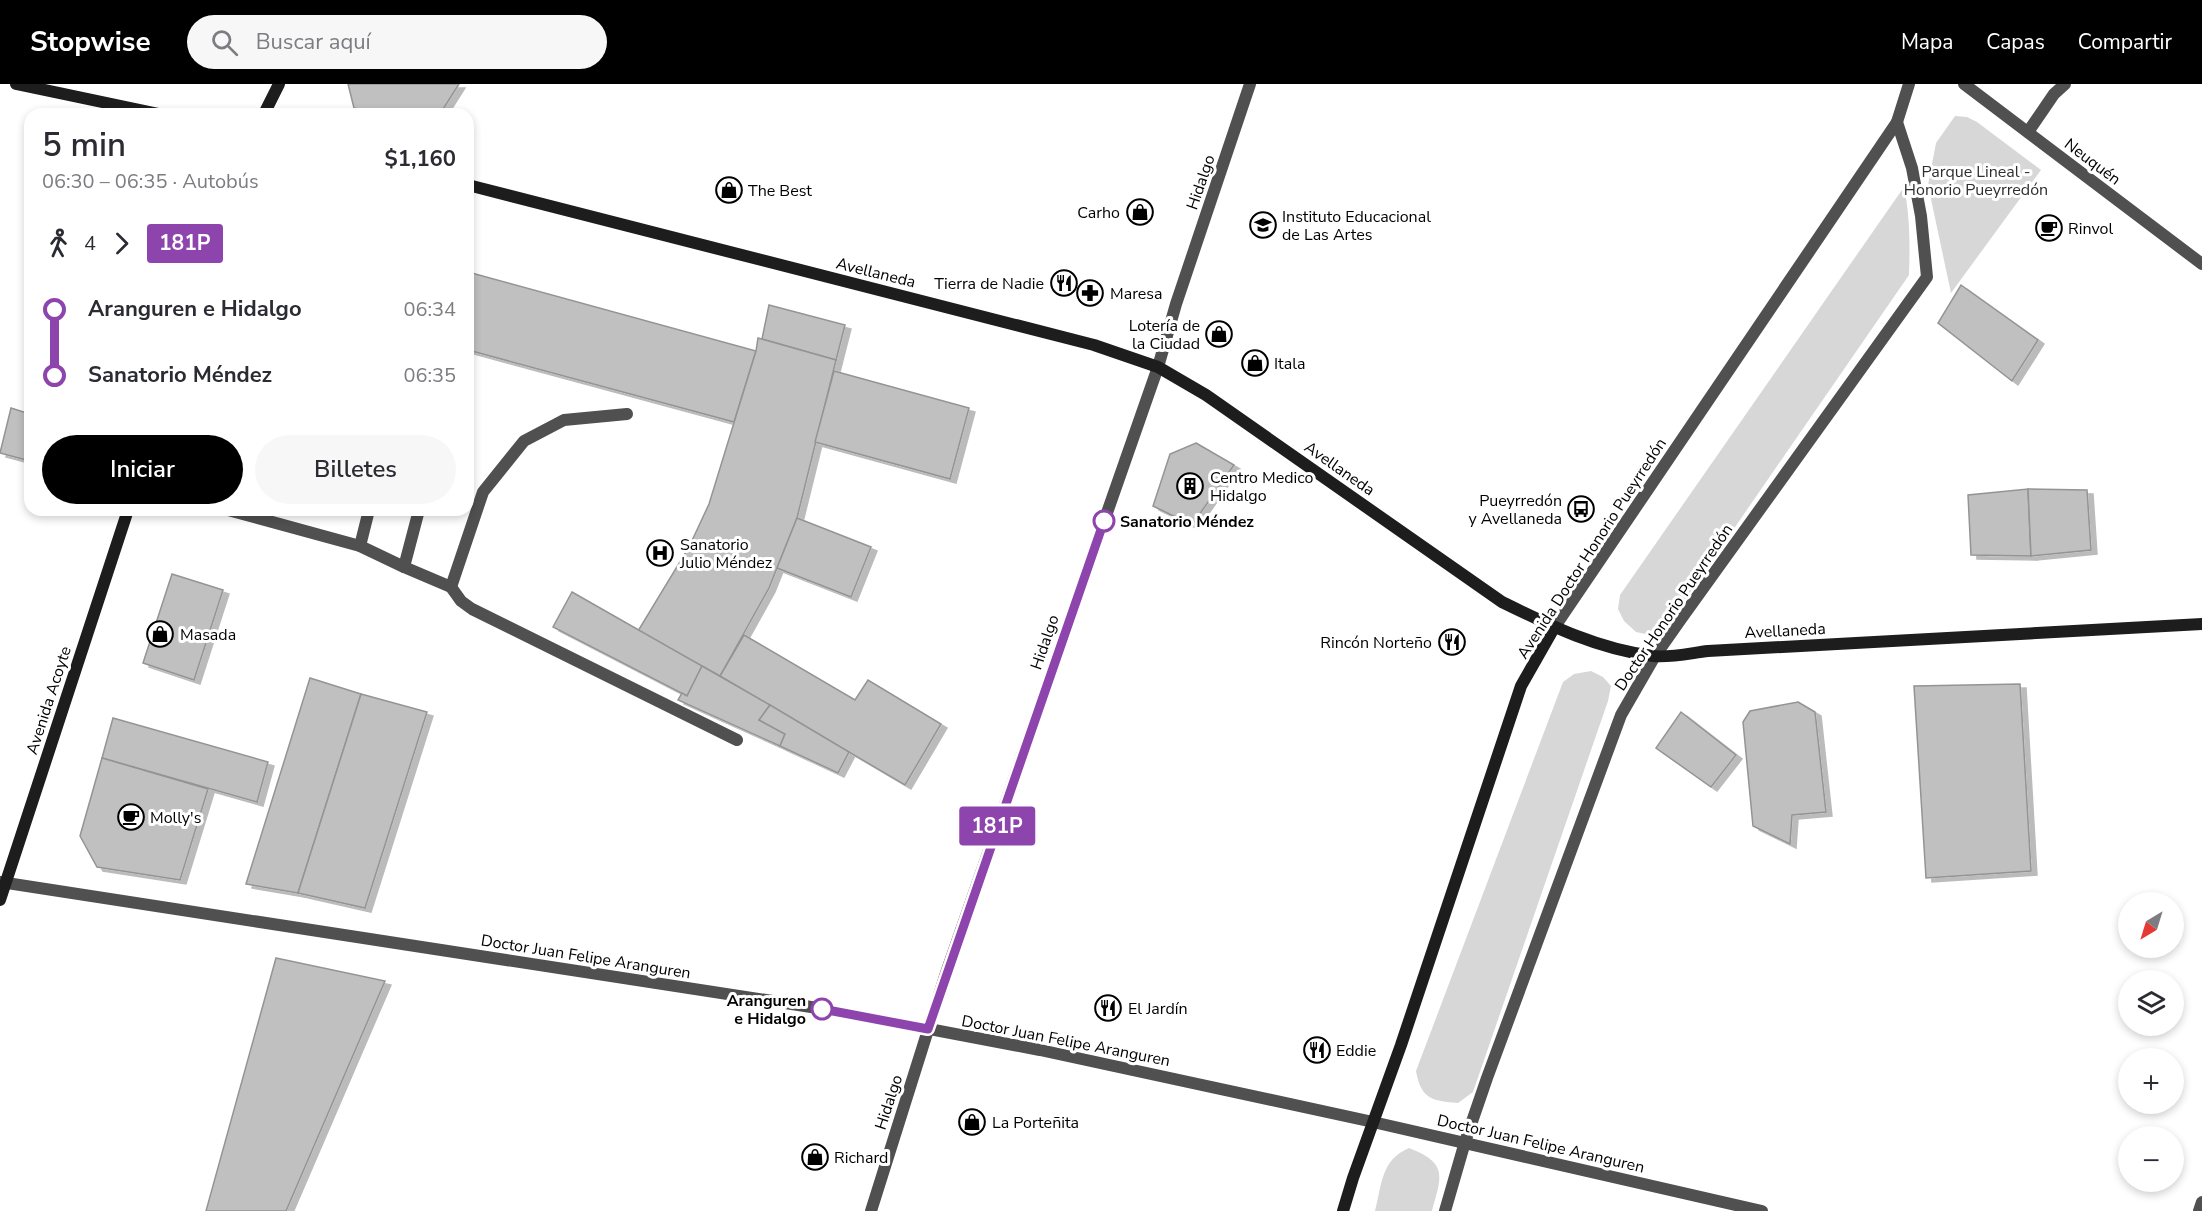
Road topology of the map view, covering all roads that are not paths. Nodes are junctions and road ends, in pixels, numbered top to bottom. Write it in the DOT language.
graph roads {
  1 [pos="16,84"];
  2 [pos="279,84"];
  3 [pos="1250,84"];
  4 [pos="1909,84"];
  5 [pos="1964,84"];
  6 [pos="2065,84"];
  7 [pos="130,108"];
  8 [pos="267,108"];
  9 [pos="1897,122"];
  10 [pos="2028,132"];
  11 [pos="474,187"];
  12 [pos="2202,264"];
  13 [pos="1158,367"];
  14 [pos="627,414"];
  15 [pos="126,516"];
  16 [pos="250,516"];
  17 [pos="368,516"];
  18 [pos="417,516"];
  19 [pos="360,546"];
  20 [pos="404,567"];
  21 [pos="451,587"];
  22 [pos="2202,624"];
  23 [pos="1554,628"];
  24 [pos="1655,656"];
  25 [pos="737,740"];
  26 [pos="3,883"];
  27 [pos="0,900"];
  28 [pos="928,1029"];
  29 [pos="1373,1122"];
  30 [pos="1465,1142"];
  31 [pos="2202,1202"];
  32 [pos="871,1211"];
  33 [pos="1343,1211"];
  34 [pos="1445,1211"];
  35 [pos="1762,1211"];
  36 [pos="2199,1211"];
  1 -- 7 [label="street"];
  2 -- 8 [label="street"];
  3 -- 13 [label="street, Hidalgo"];
  4 -- 9 [label="street, Avenida Doctor Honorio Pueyrredón"];
  5 -- 10 [label="street, Neuquén"];
  6 -- 10 [label="street"];
  9 -- 23 [label="street, Avenida Doctor Honorio Pueyrredón"];
  9 -- 24 [label="street, Doctor Honorio Pueyrredón"];
  10 -- 12 [label="street, Neuquén"];
  11 -- 13 [label="street, Avellaneda"];
  13 -- 23 [label="street, Avellaneda"];
  13 -- 28 [label="street, Hidalgo"];
  14 -- 21 [label="street"];
  15 -- 26 [label="street, Avenida Acoyte"];
  16 -- 19 [label="street"];
  17 -- 19 [label="street"];
  18 -- 20 [label="street"];
  19 -- 20 [label="street"];
  20 -- 21 [label="street"];
  21 -- 25 [label="street"];
  22 -- 24 [label="street, Avellaneda"];
  23 -- 24 [label="street, Avellaneda"];
  23 -- 29 [label="street, Avenida Doctor Honorio Pueyrredón"];
  24 -- 30 [label="street, Doctor Honorio Pueyrredón"];
  26 -- 27 [label="street, Avenida Acoyte"];
  26 -- 28 [label="street, Doctor Juan Felipe Aranguren"];
  28 -- 29 [label="street, Doctor Juan Felipe Aranguren"];
  28 -- 32 [label="street, Hidalgo"];
  29 -- 30 [label="street, Doctor Juan Felipe Aranguren"];
  29 -- 33 [label="street, Avenida Doctor Honorio Pueyrredón"];
  30 -- 34 [label="street, Doctor Honorio Pueyrredón"];
  30 -- 35 [label="street, Doctor Juan Felipe Aranguren"];
  31 -- 36 [label="street"];
}
